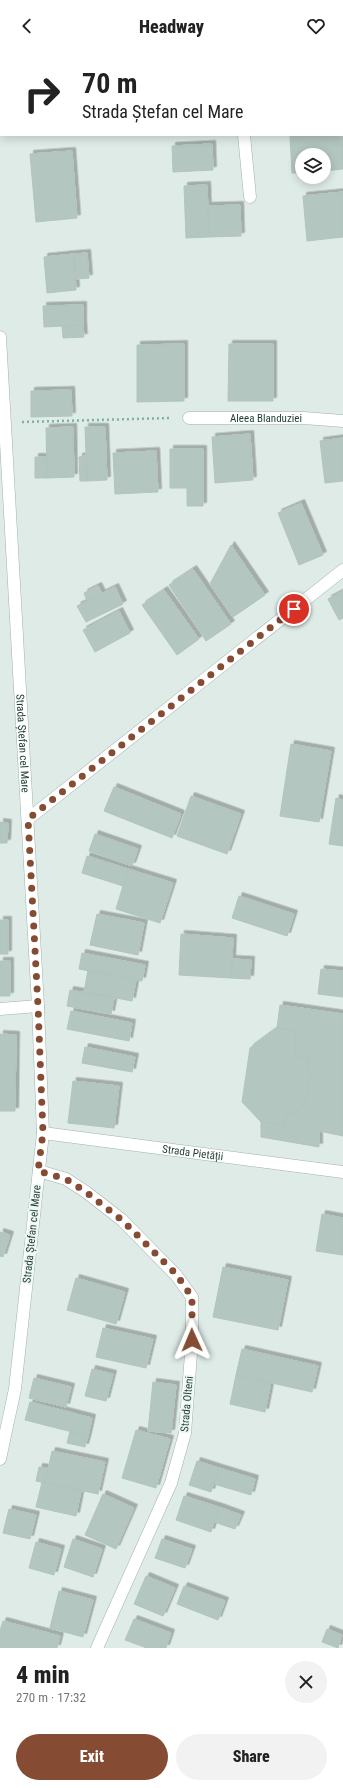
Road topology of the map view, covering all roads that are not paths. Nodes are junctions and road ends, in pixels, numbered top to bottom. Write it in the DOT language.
graph roads {
  1 [pos="244,136"];
  2 [pos="250,197"];
  3 [pos="0,337"];
  4 [pos="2,386"];
  5 [pos="189,418"];
  6 [pos="343,421"];
  7 [pos="343,570"];
  8 [pos="28,819"];
  9 [pos="38,1006"];
  10 [pos="0,1010"];
  11 [pos="43,1133"];
  12 [pos="38,1171"];
  13 [pos="343,1172"];
  14 [pos="0,1459"];
  15 [pos="97,1648"];
  1 -- 2 [label="street"];
  3 -- 4 [label="street, Strada Ștefan cel Mare"];
  4 -- 8 [label="street, Strada Ștefan cel Mare"];
  5 -- 6 [label="street, Aleea Blanduziei"];
  7 -- 8 [label="street"];
  8 -- 9 [label="street, Strada Ștefan cel Mare"];
  9 -- 10 [label="street"];
  9 -- 11 [label="street, Strada Ștefan cel Mare"];
  11 -- 12 [label="street, Strada Ștefan cel Mare"];
  11 -- 13 [label="street, Strada Pietății"];
  12 -- 14 [label="street, Strada Ștefan cel Mare"];
  12 -- 15 [label="street, Strada Olteni"];
}
